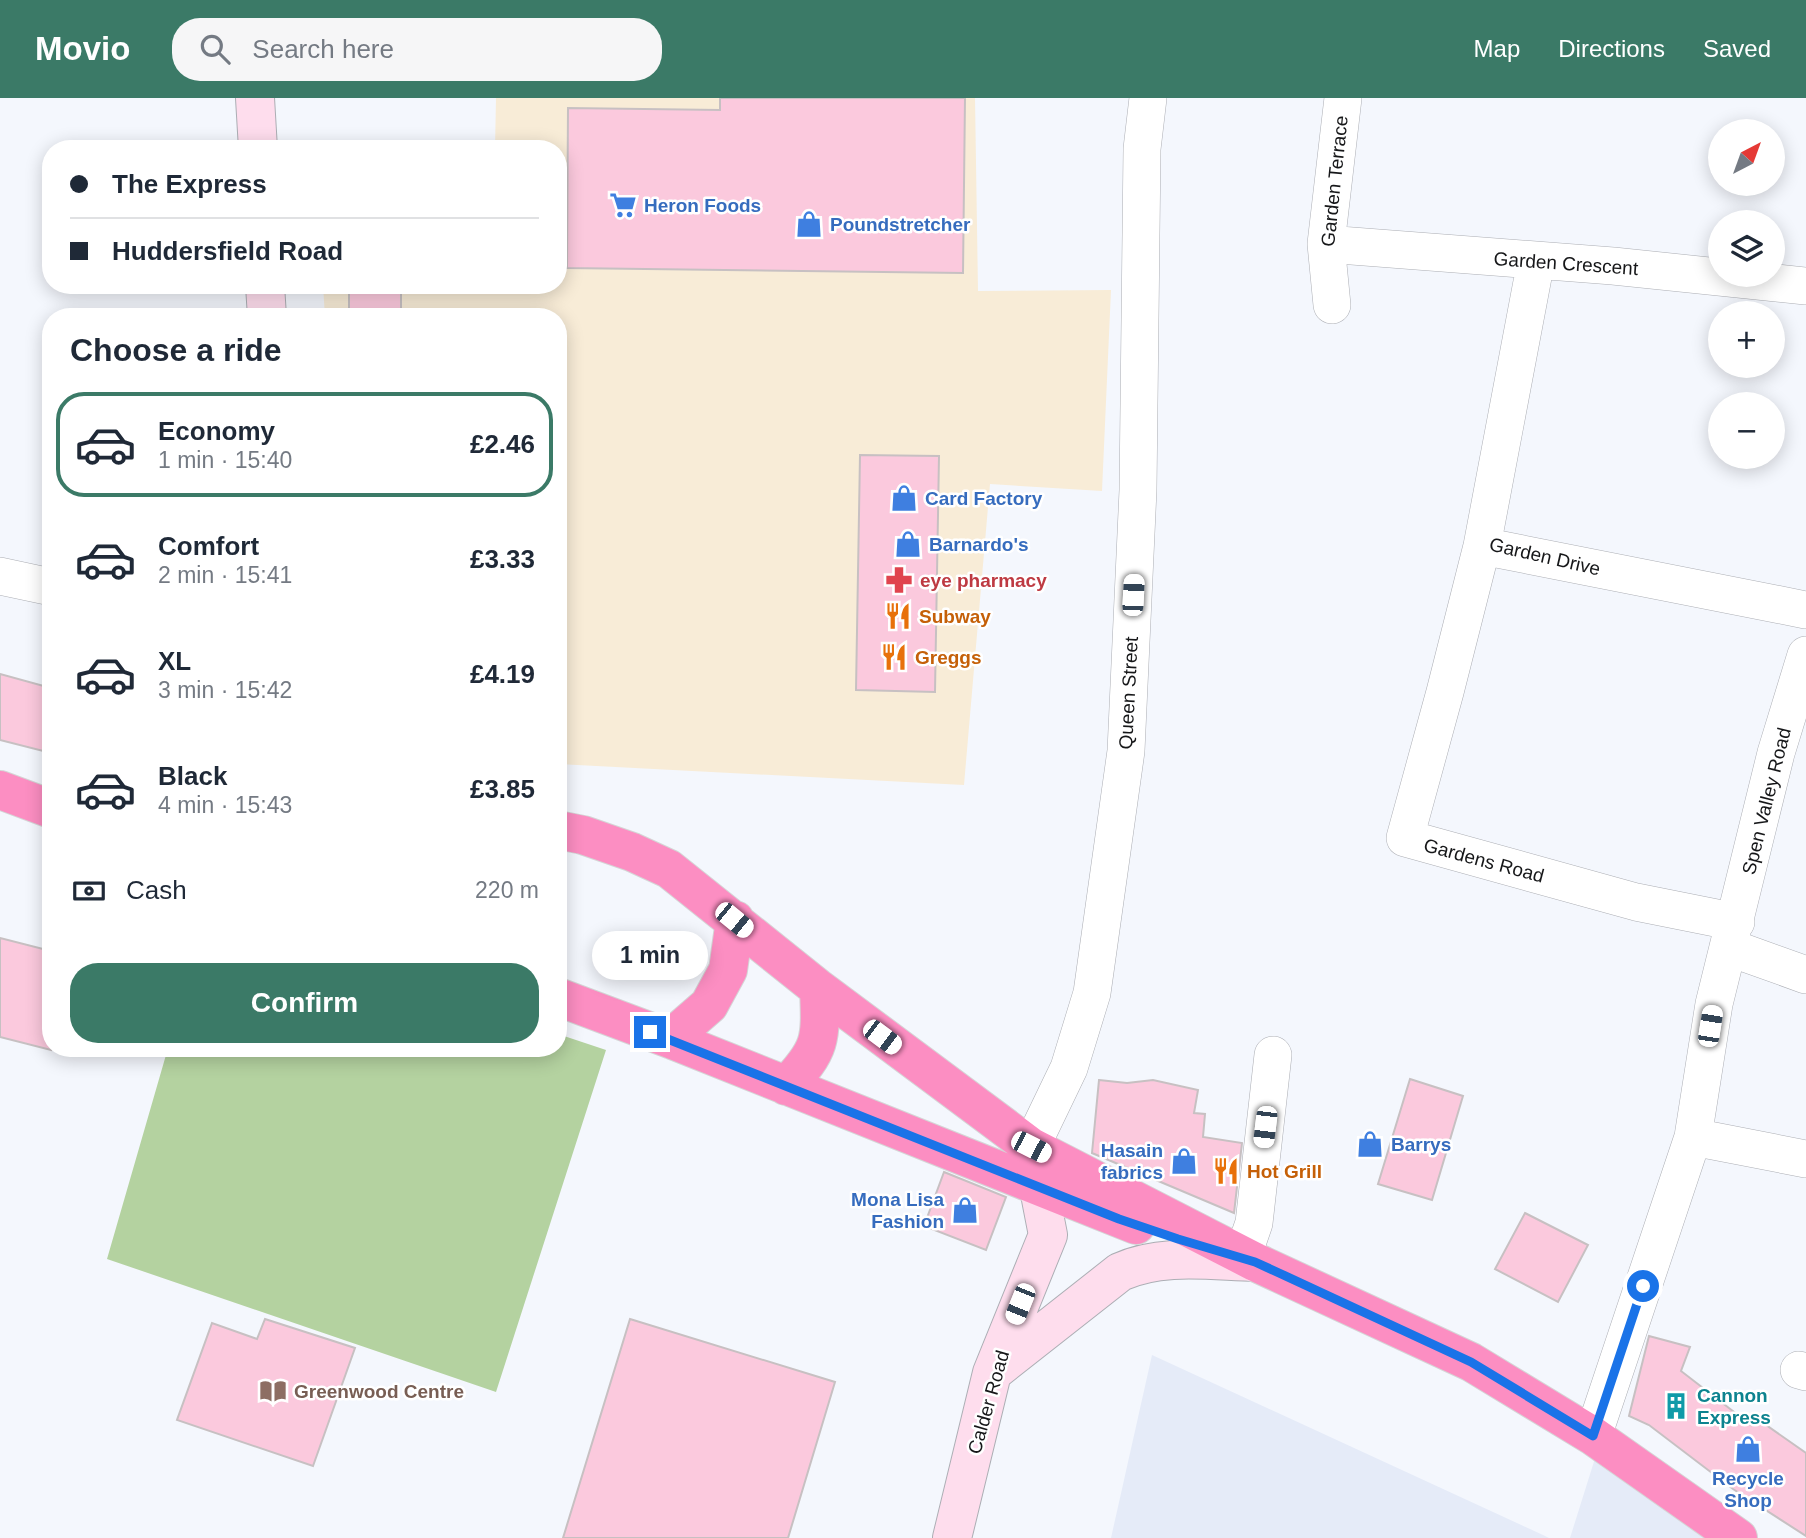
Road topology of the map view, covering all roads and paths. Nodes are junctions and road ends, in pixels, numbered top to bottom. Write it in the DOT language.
graph roads {
  1 [pos="255,98"];
  2 [pos="1149,98"];
  3 [pos="1343,98"];
  4 [pos="257,140"];
  5 [pos="1325,244"];
  6 [pos="1536,261"];
  7 [pos="1806,286"];
  8 [pos="1332,305"];
  9 [pos="1482,545"];
  10 [pos="0,576"];
  11 [pos="42,585"];
  12 [pos="1806,610"];
  13 [pos="1806,655"];
  14 [pos="0,790"];
  15 [pos="42,806"];
  16 [pos="567,832"];
  17 [pos="734,920"];
  18 [pos="1732,934"];
  19 [pos="1806,975"];
  20 [pos="819,989"];
  21 [pos="567,1000"];
  22 [pos="670,1039"];
  23 [pos="1273,1055"];
  24 [pos="786,1086"];
  25 [pos="1693,1137"];
  26 [pos="1031,1147"];
  27 [pos="1806,1159"];
  28 [pos="1038,1188"];
  29 [pos="1249,1259"];
  30 [pos="992,1373"];
  31 [pos="1593,1436"];
  32 [pos="952,1538"];
  33 [pos="1738,1538"];
  1 -- 4 [label="street"];
  2 -- 26 [label="street, Queen Street"];
  3 -- 5 [label="street, Garden Terrace"];
  5 -- 6 [label="street, Garden Crescent"];
  5 -- 8 [label="street, Garden Terrace"];
  6 -- 7 [label="street, Garden Crescent"];
  6 -- 9 [label="street, Garden Drive"];
  9 -- 12 [label="street, Garden Drive"];
  9 -- 18 [label="street, Gardens Road"];
  10 -- 11 [label="street"];
  13 -- 18 [label="street, Spen Valley Road"];
  14 -- 15 [label="highway"];
  16 -- 17 [label="highway"];
  17 -- 20 [label="highway"];
  17 -- 22 [label="highway"];
  18 -- 19 [label="street"];
  18 -- 25 [label="street, Spen Valley Road"];
  20 -- 24 [label="highway"];
  20 -- 26 [label="highway"];
  21 -- 22 [label="highway"];
  22 -- 24 [label="highway"];
  23 -- 29 [label="street"];
  24 -- 28 [label="highway"];
  25 -- 27 [label="street"];
  25 -- 31 [label="street, Spen Valley Road"];
  26 -- 28 [label="street, Calder Road"];
  26 -- 29 [label="highway"];
  28 -- 29 [label="highway"];
  28 -- 30 [label="street, Calder Road"];
  29 -- 30 [label="street"];
  29 -- 31 [label="highway"];
  30 -- 32 [label="street, Calder Road"];
  31 -- 33 [label="highway"];
}
